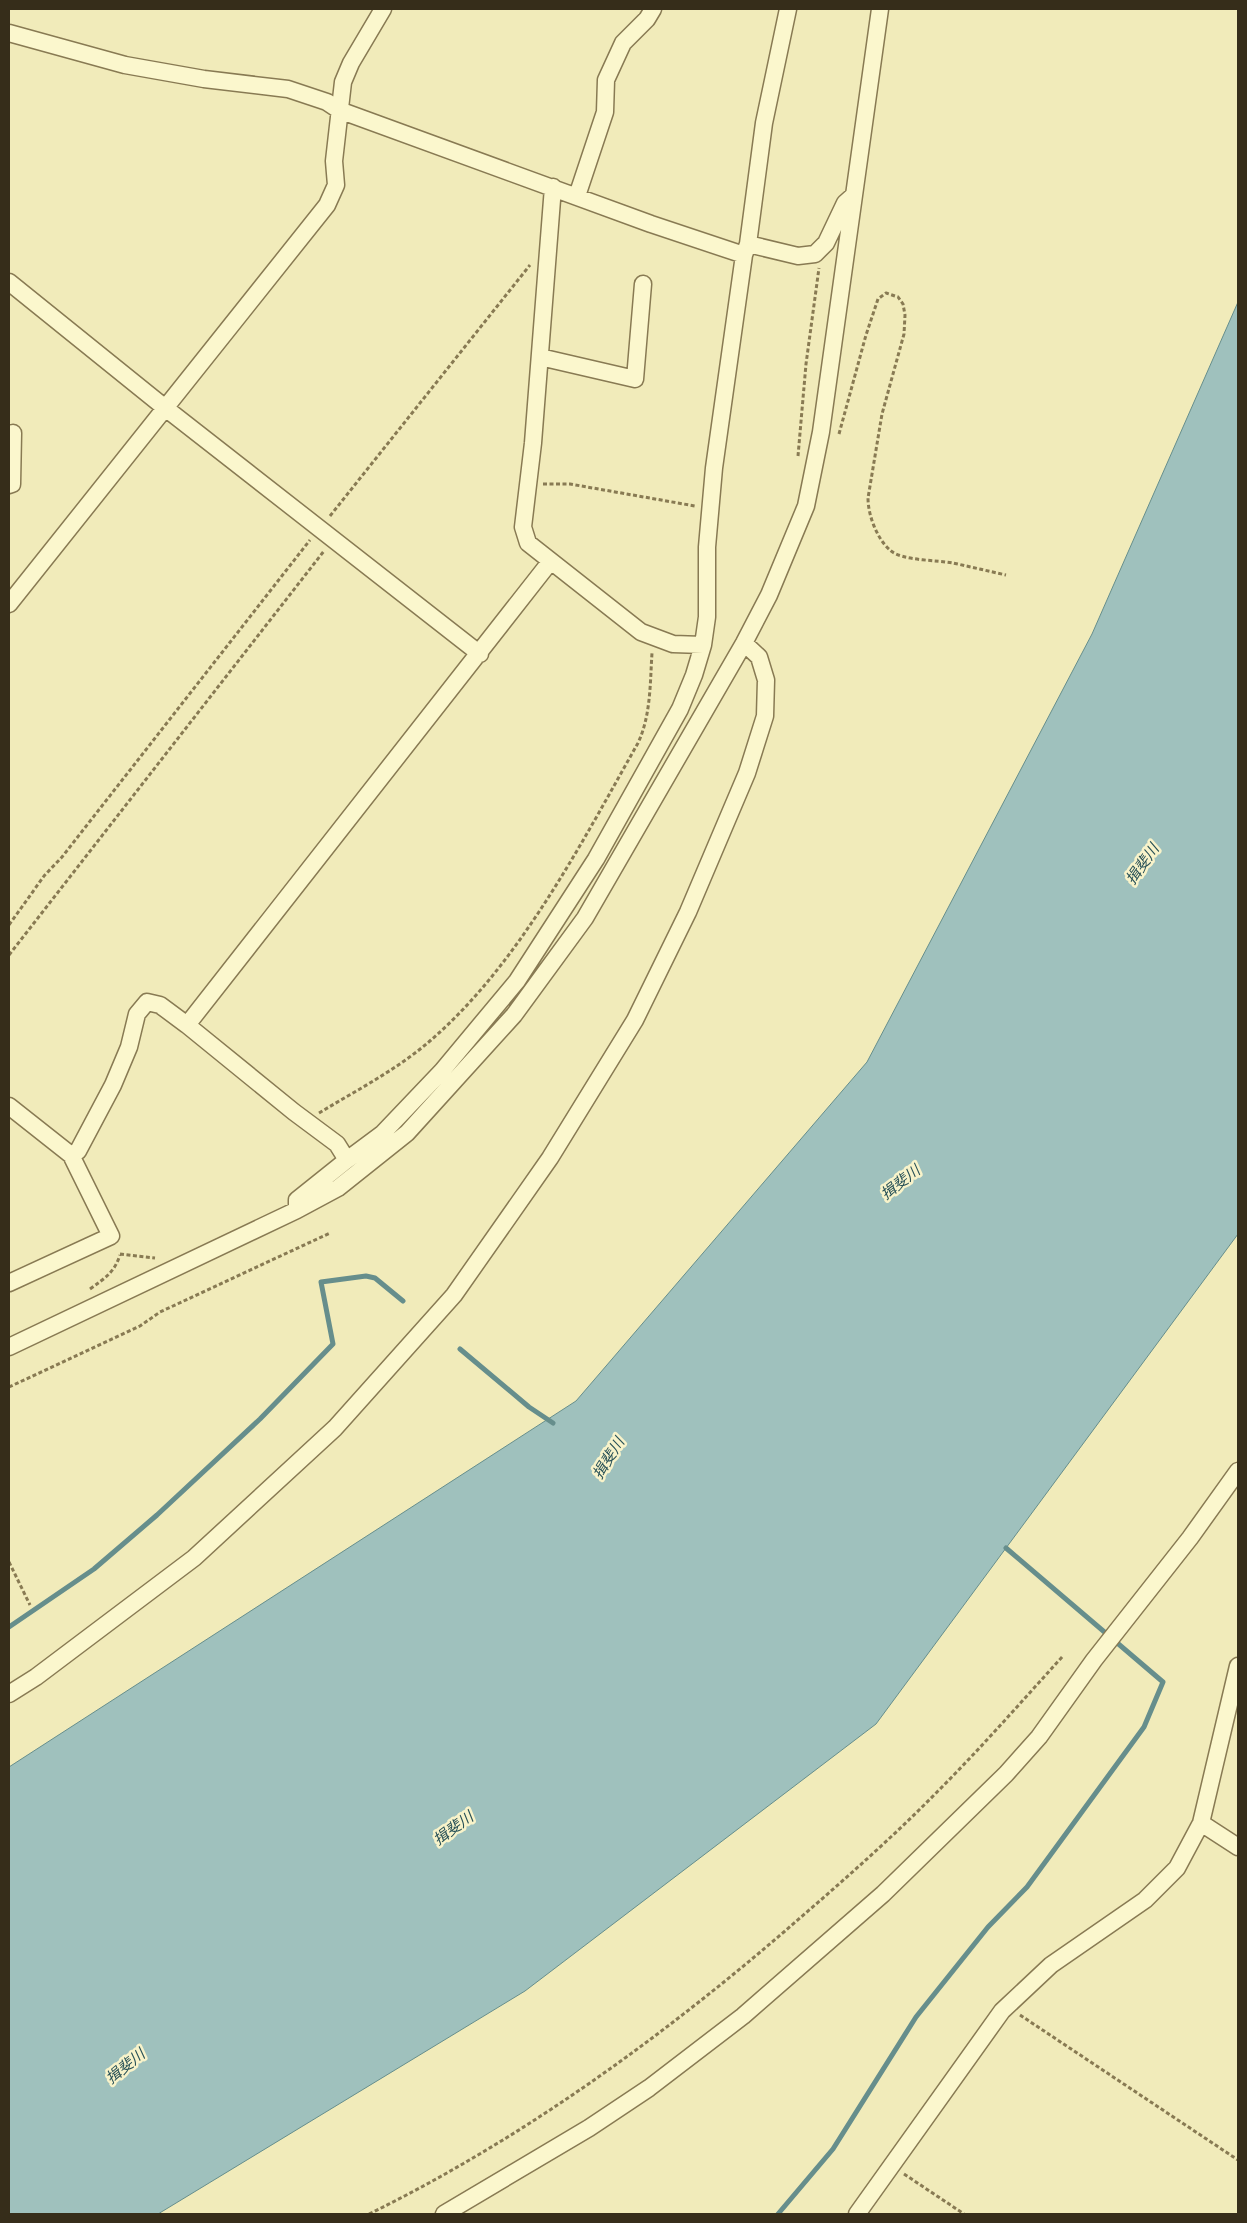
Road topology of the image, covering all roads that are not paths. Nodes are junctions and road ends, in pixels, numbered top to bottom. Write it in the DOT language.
graph roads {
  1 [pos="383,9"];
  2 [pos="653,9"];
  3 [pos="788,9"];
  4 [pos="880,9"];
  5 [pos="9,33"];
  6 [pos="339,110"];
  7 [pos="553,187"];
  8 [pos="856,193"];
  9 [pos="577,196"];
  10 [pos="746,250"];
  11 [pos="9,282"];
  12 [pos="643,284"];
  13 [pos="540,358"];
  14 [pos="164,407"];
  15 [pos="13,433"];
  16 [pos="9,485"];
  17 [pos="550,562"];
  18 [pos="9,604"];
  19 [pos="744,643"];
  20 [pos="703,645"];
  21 [pos="480,654"];
  22 [pos="187,1025"];
  23 [pos="9,1106"];
  24 [pos="71,1155"];
  25 [pos="347,1160"];
  26 [pos="296,1210"];
  27 [pos="9,1283"];
  28 [pos="9,1347"];
  29 [pos="1238,1471"];
  30 [pos="1238,1666"];
  31 [pos="9,1694"];
  32 [pos="1201,1823"];
  33 [pos="1238,1847"];
  34 [pos="444,2214"];
  35 [pos="857,2214"];
  1 -- 6 [label="street"];
  2 -- 9 [label="street"];
  3 -- 10 [label="street"];
  4 -- 8 [label="street"];
  5 -- 6 [label="street"];
  6 -- 7 [label="street"];
  6 -- 14 [label="street"];
  7 -- 9 [label="street"];
  7 -- 13 [label="street"];
  8 -- 10 [label="street"];
  8 -- 19 [label="street"];
  9 -- 10 [label="street"];
  10 -- 20 [label="street"];
  11 -- 14 [label="street"];
  12 -- 13 [label="street"];
  13 -- 17 [label="street"];
  14 -- 18 [label="street"];
  14 -- 21 [label="street"];
  15 -- 16 [label="street"];
  17 -- 20 [label="street"];
  17 -- 21 [label="street"];
  19 -- 26 [label="street"];
  19 -- 31 [label="street"];
  20 -- 25 [label="street"];
  21 -- 22 [label="street"];
  22 -- 24 [label="street"];
  22 -- 25 [label="street"];
  23 -- 24 [label="street"];
  24 -- 27 [label="street"];
  25 -- 26 [label="street"];
  26 -- 28 [label="street"];
  29 -- 34 [label="street"];
  30 -- 32 [label="street"];
  32 -- 33 [label="street"];
  32 -- 35 [label="street"];
}
